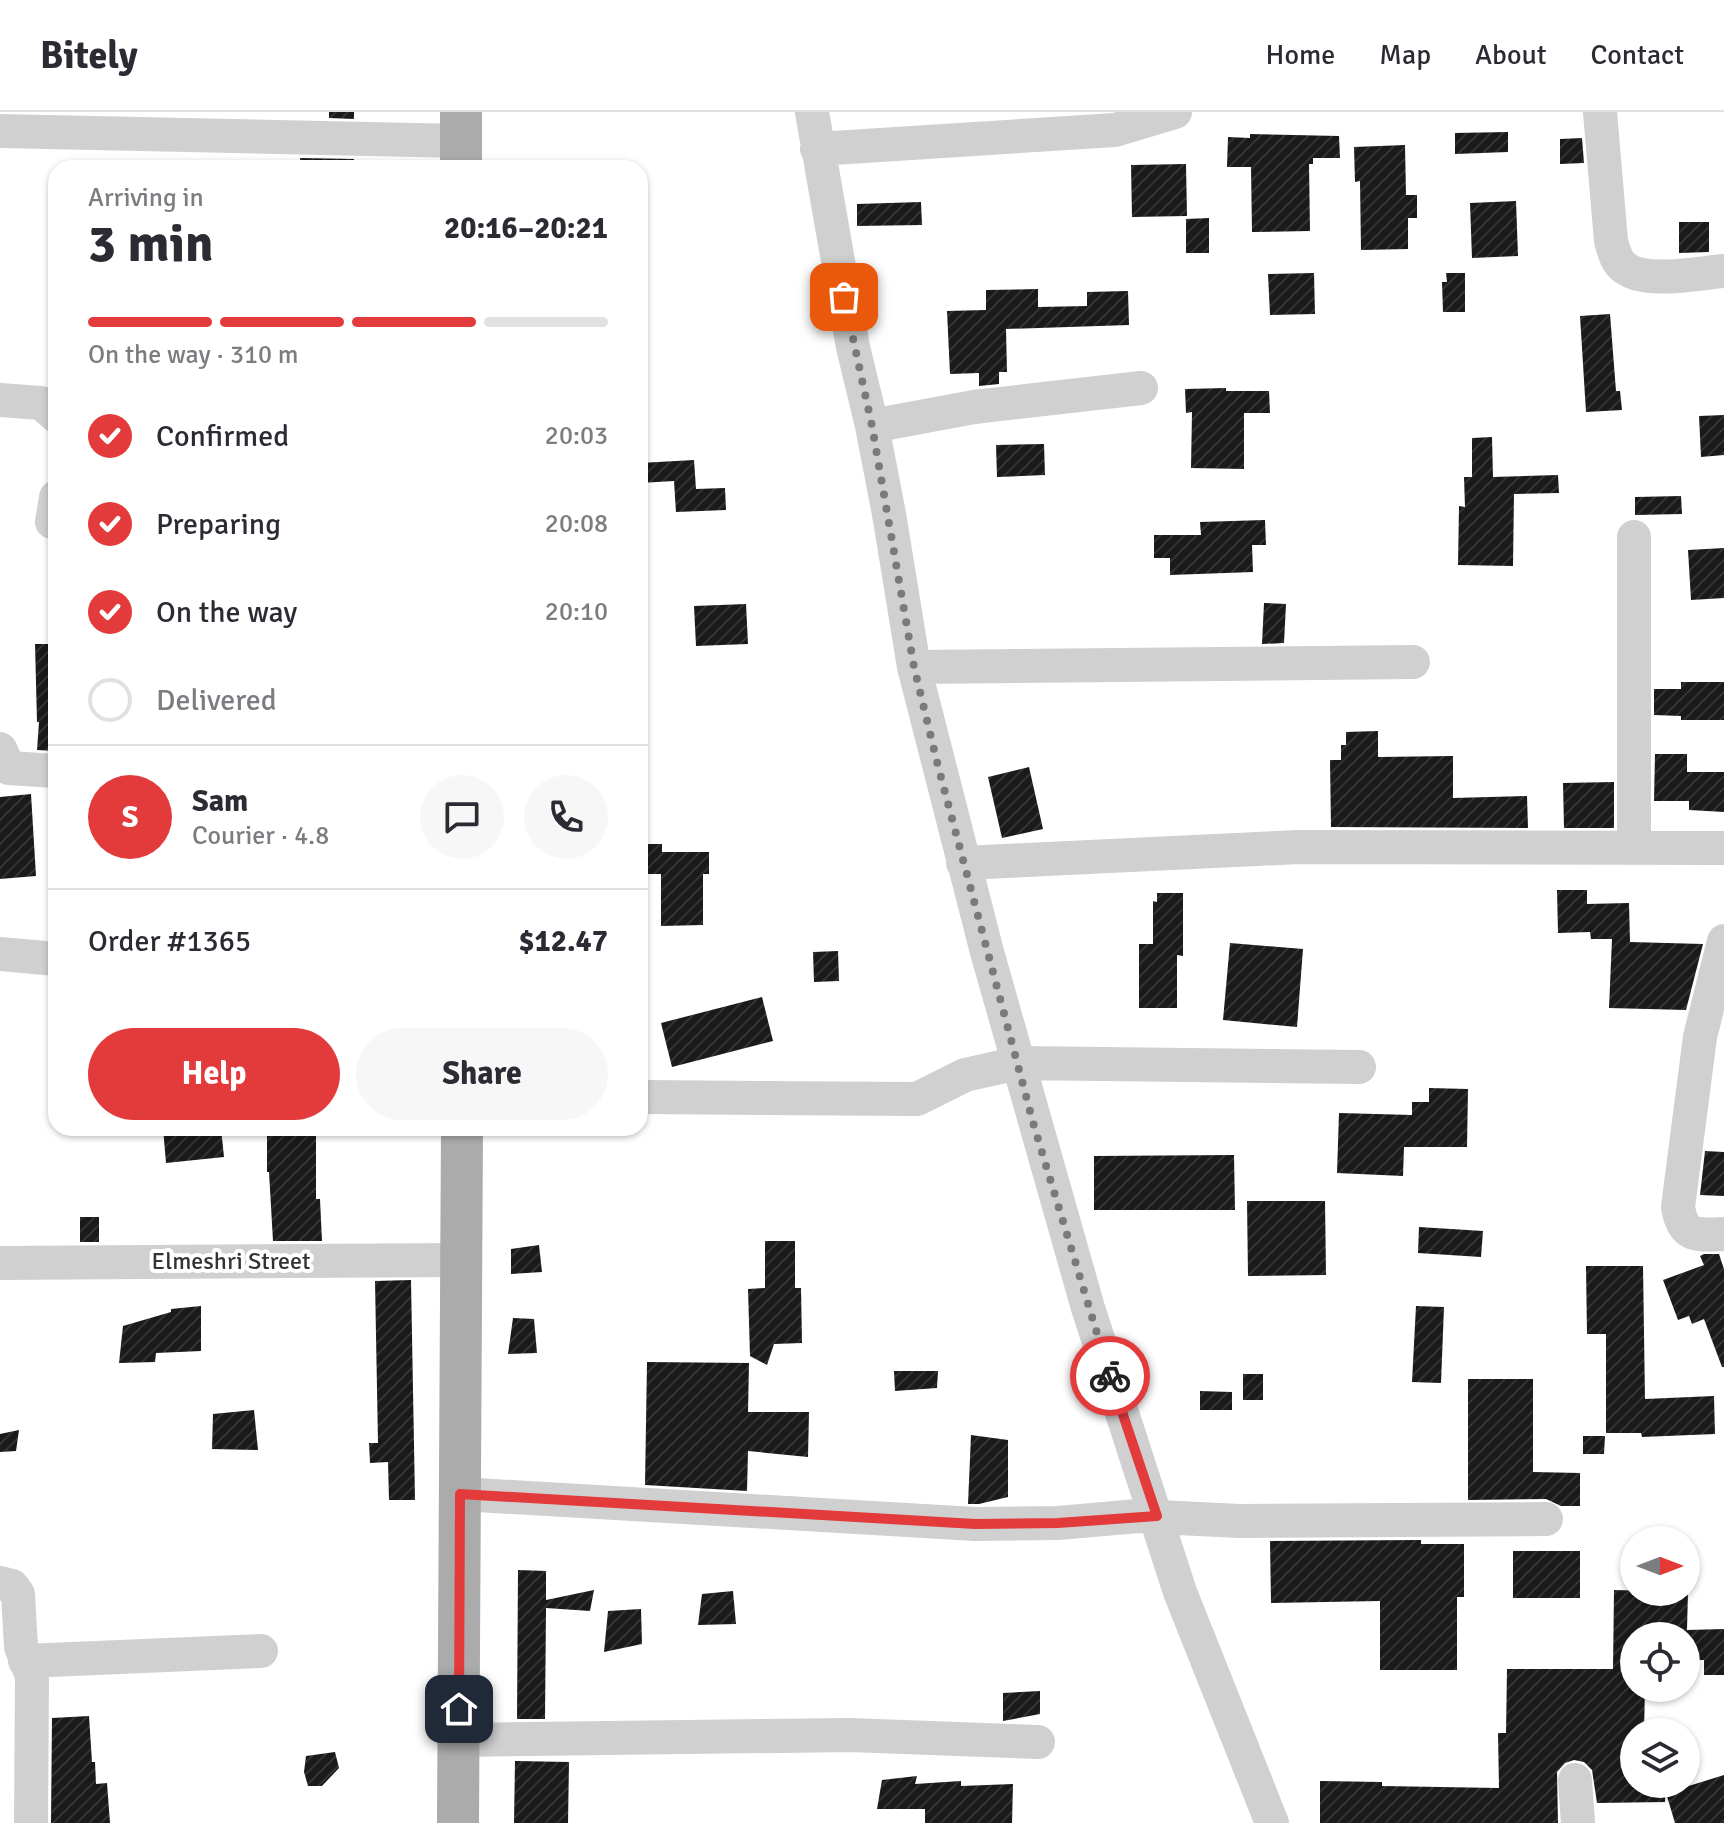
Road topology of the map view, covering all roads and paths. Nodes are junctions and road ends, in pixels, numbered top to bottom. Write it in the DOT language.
graph roads {
  1 [pos="812,112"];
  2 [pos="1175,112"];
  3 [pos="1600,112"];
  4 [pos="0,131"];
  5 [pos="461,140"];
  6 [pos="817,149"];
  7 [pos="1724,271"];
  8 [pos="1141,388"];
  9 [pos="0,400"];
  10 [pos="48,409"];
  11 [pos="872,426"];
  12 [pos="1634,537"];
  13 [pos="1413,662"];
  14 [pos="914,667"];
  15 [pos="0,749"];
  16 [pos="48,770"];
  17 [pos="1634,848"];
  18 [pos="1724,848"];
  19 [pos="963,863"];
  20 [pos="1724,941"];
  21 [pos="0,954"];
  22 [pos="48,958"];
  23 [pos="1018,1063"];
  24 [pos="1359,1067"];
  25 [pos="648,1097"];
  26 [pos="462,1136"];
  27 [pos="1724,1234"];
  28 [pos="461,1260"];
  29 [pos="0,1263"];
  30 [pos="460,1494"];
  31 [pos="1157,1516"];
  32 [pos="1546,1519"];
  33 [pos="0,1583"];
  34 [pos="261,1651"];
  35 [pos="25,1661"];
  36 [pos="459,1740"];
  37 [pos="1038,1742"];
  38 [pos="1575,1780"];
  39 [pos="31,1823"];
  40 [pos="458,1823"];
  41 [pos="1272,1823"];
  42 [pos="1578,1823"];
  1 -- 6 [label="street"];
  2 -- 6 [label="street"];
  3 -- 7 [label="street"];
  4 -- 5 [label="street"];
  6 -- 11 [label="street"];
  8 -- 11 [label="street"];
  9 -- 10 [label="street"];
  11 -- 14 [label="street"];
  12 -- 17 [label="street"];
  13 -- 14 [label="street"];
  14 -- 19 [label="street"];
  15 -- 16 [label="street"];
  17 -- 18 [label="street"];
  17 -- 19 [label="street"];
  19 -- 23 [label="street"];
  20 -- 27 [label="street"];
  21 -- 22 [label="street"];
  23 -- 24 [label="street"];
  23 -- 25 [label="street"];
  23 -- 31 [label="street"];
  26 -- 28 [label="main road"];
  28 -- 29 [label="street, Elmeshri Street"];
  28 -- 30 [label="main road"];
  30 -- 31 [label="street"];
  30 -- 36 [label="main road"];
  31 -- 32 [label="street"];
  31 -- 41 [label="street"];
  33 -- 35 [label="street"];
  34 -- 35 [label="street"];
  35 -- 39 [label="street"];
  36 -- 37 [label="street"];
  36 -- 40 [label="main road"];
  38 -- 42 [label="street"];
}
